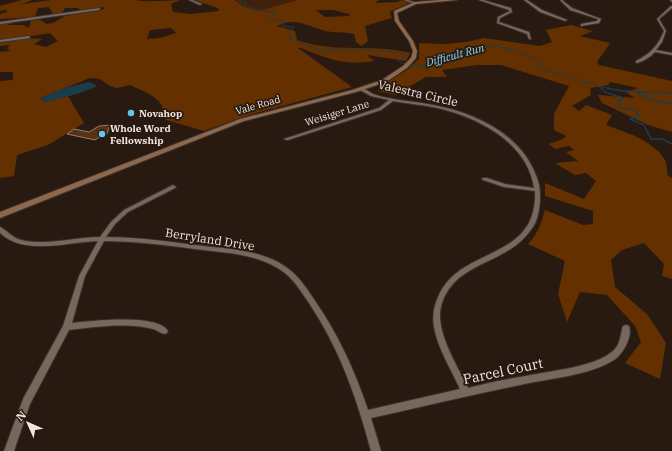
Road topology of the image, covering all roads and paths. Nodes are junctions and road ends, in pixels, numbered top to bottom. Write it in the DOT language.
graph roads {
  1 [pos="190,0"];
  2 [pos="405,0"];
  3 [pos="445,0"];
  4 [pos="455,0"];
  5 [pos="480,0"];
  6 [pos="525,0"];
  7 [pos="561,0"];
  8 [pos="415,3"];
  9 [pos="201,4"];
  10 [pos="672,8"];
  11 [pos="99,9"];
  12 [pos="566,20"];
  13 [pos="0,22"];
  14 [pos="582,25"];
  15 [pos="665,31"];
  16 [pos="672,32"];
  17 [pos="29,37"];
  18 [pos="530,38"];
  19 [pos="0,41"];
  20 [pos="655,51"];
  21 [pos="672,54"];
  22 [pos="637,62"];
  23 [pos="361,89"];
  24 [pos="392,100"];
  25 [pos="286,139"];
  26 [pos="485,179"];
  27 [pos="173,187"];
  28 [pos="537,190"];
  29 [pos="0,215"];
  30 [pos="0,228"];
  31 [pos="102,239"];
  32 [pos="67,327"];
  33 [pos="626,328"];
  34 [pos="164,331"];
  35 [pos="466,392"];
  36 [pos="366,415"];
  37 [pos="9,451"];
  38 [pos="376,451"];
  1 -- 9 [label="street"];
  2 -- 8 [label="street"];
  3 -- 4 [label="main road, Vale Road"];
  3 -- 8 [label="main road, Vale Road"];
  5 -- 18 [label="street"];
  6 -- 12 [label="street"];
  7 -- 14 [label="street"];
  8 -- 23 [label="main road, Vale Road"];
  10 -- 15 [label="street"];
  11 -- 13 [label="street"];
  15 -- 16 [label="street"];
  15 -- 20 [label="street"];
  17 -- 19 [label="street"];
  20 -- 21 [label="street"];
  20 -- 22 [label="street"];
  23 -- 24 [label="street, Valestra Circle"];
  23 -- 29 [label="main road, Vale Road"];
  24 -- 25 [label="street, Weisiger Lane"];
  24 -- 28 [label="street, Valestra Circle"];
  26 -- 28 [label="street"];
  27 -- 31 [label="street"];
  28 -- 35 [label="street, Valestra Circle"];
  30 -- 31 [label="street, Berryland Drive"];
  31 -- 32 [label="street"];
  31 -- 36 [label="street, Berryland Drive"];
  32 -- 34 [label="street"];
  32 -- 37 [label="street"];
  33 -- 35 [label="street, Parcel Court"];
  35 -- 36 [label="street, Parcel Court"];
  36 -- 38 [label="street, Berryland Drive"];
}
